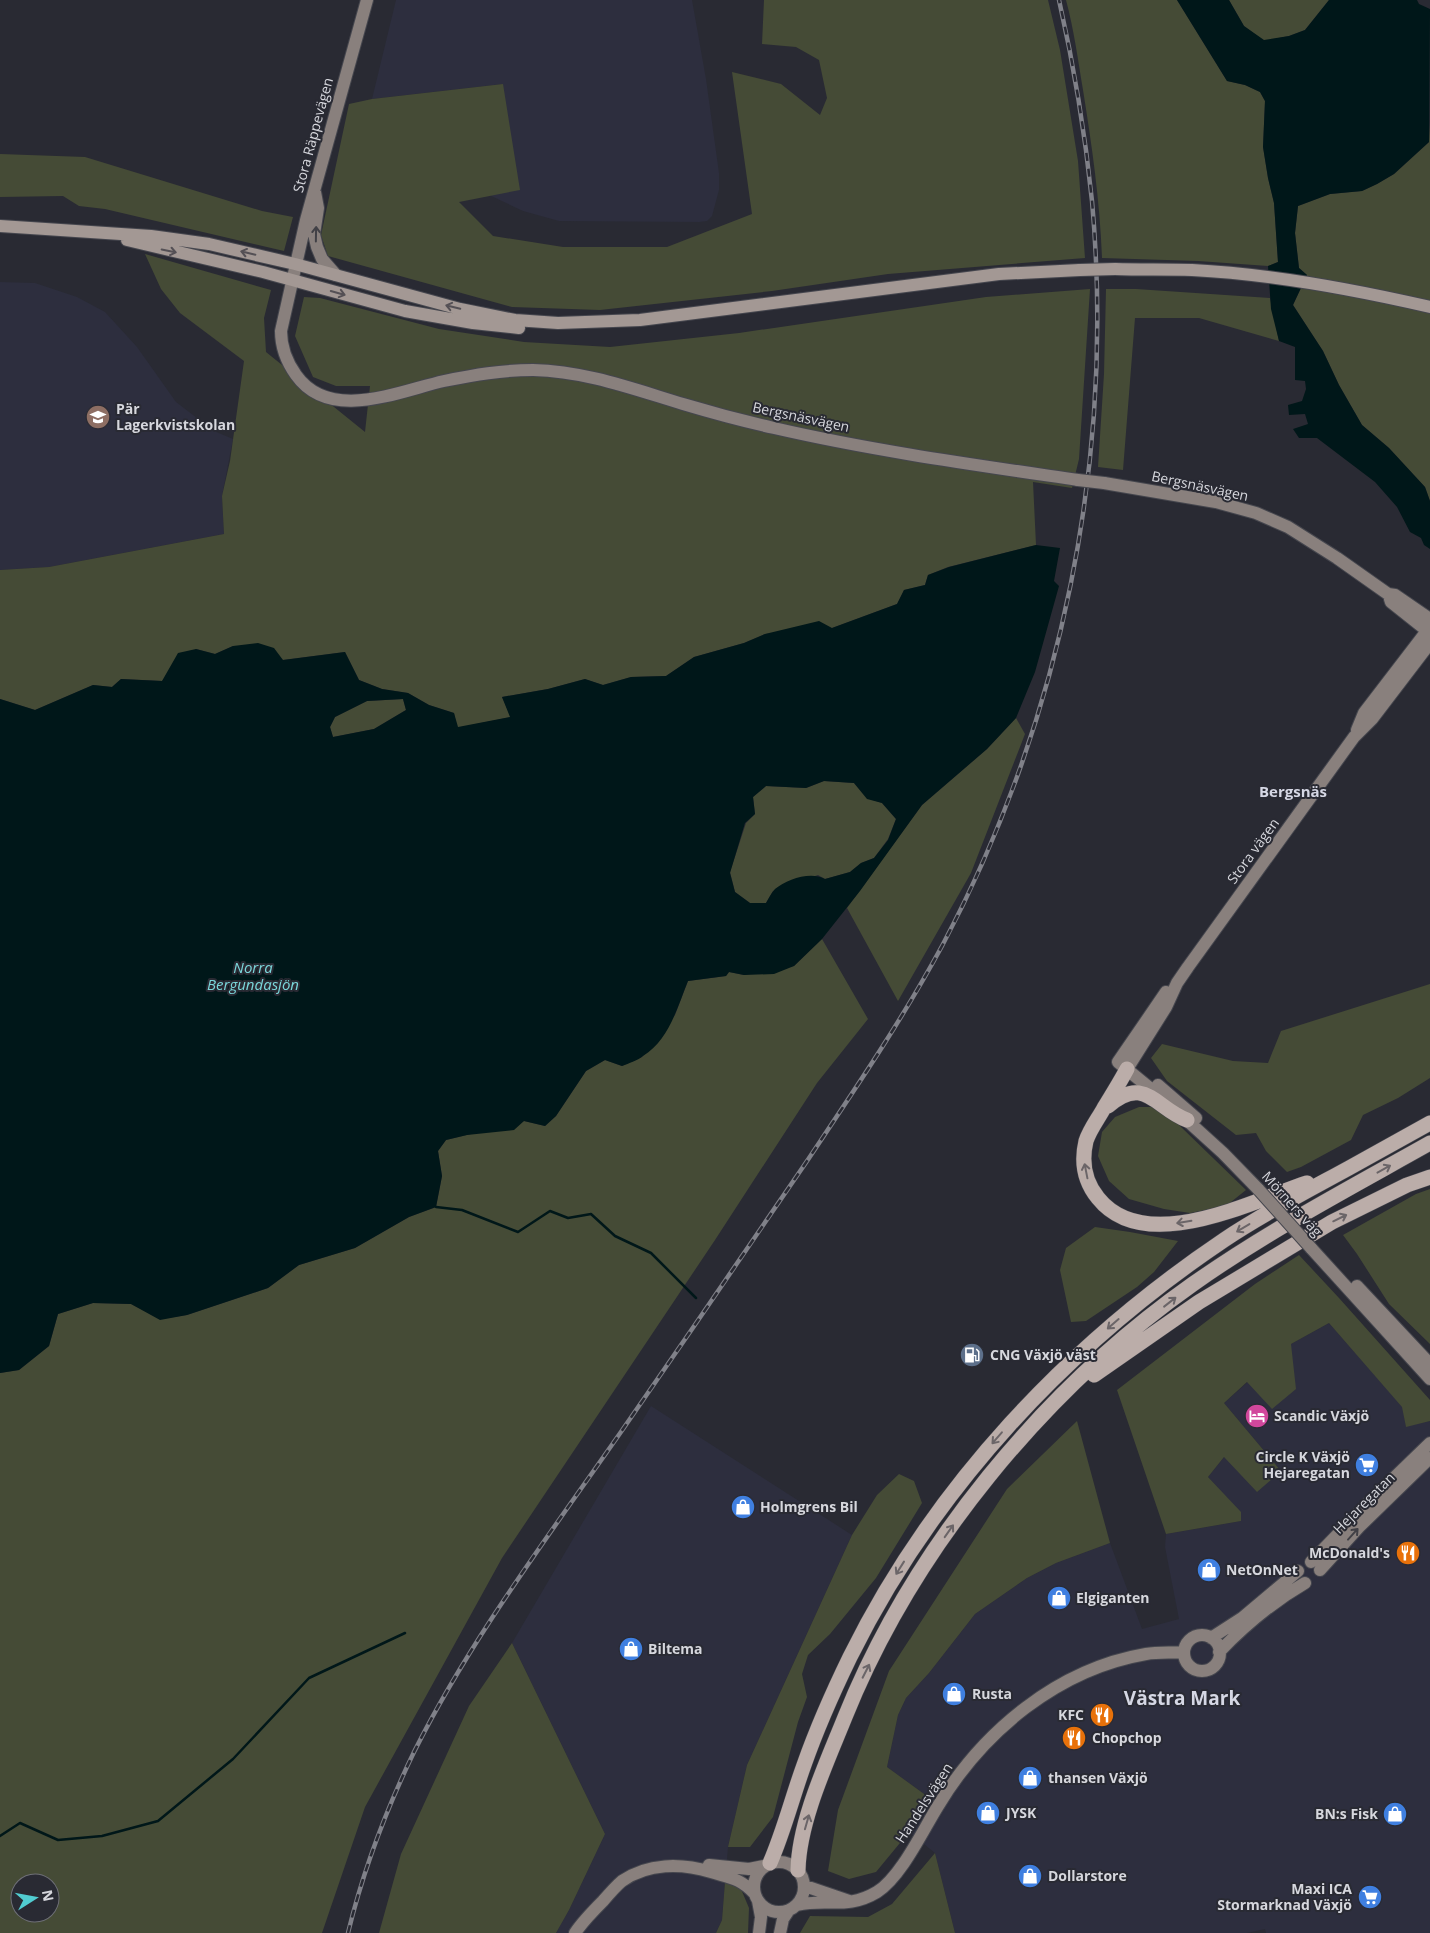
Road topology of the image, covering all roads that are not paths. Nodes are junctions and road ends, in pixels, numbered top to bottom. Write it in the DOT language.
graph roads {
  1 [pos="367,0"];
  2 [pos="314,187"];
  3 [pos="0,226"];
  4 [pos="105,234"];
  5 [pos="295,264"];
  6 [pos="1080,274"];
  7 [pos="336,275"];
  8 [pos="292,279"];
  9 [pos="1306,286"];
  10 [pos="1430,307"];
  11 [pos="1430,314"];
  12 [pos="1429,631"];
  13 [pos="1125,1062"];
  14 [pos="1103,1110"];
  15 [pos="1187,1120"];
  16 [pos="1430,1123"];
  17 [pos="1430,1143"];
  18 [pos="1347,1170"];
  19 [pos="1430,1177"];
  20 [pos="1262,1188"];
  21 [pos="1428,1368"];
  22 [pos="1430,1387"];
  23 [pos="1050,1406"];
  24 [pos="1430,1443"];
  25 [pos="1428,1461"];
  26 [pos="1316,1566"];
  27 [pos="1298,1571"];
  28 [pos="1304,1583"];
  29 [pos="1211,1638"];
  30 [pos="1184,1652"];
  31 [pos="1219,1652"];
  32 [pos="767,1865"];
  33 [pos="702,1868"];
  34 [pos="798,1870"];
  35 [pos="805,1886"];
  36 [pos="757,1897"];
  37 [pos="853,1903"];
  38 [pos="793,1908"];
  39 [pos="575,1933"];
  40 [pos="759,1933"];
  41 [pos="780,1933"];
  1 -- 2 [label="street, Stora Räppevägen"];
  2 -- 5 [label="street, Stora Räppevägen"];
  7 -- 2 [label="street, one-way"];
  3 -- 4 [label="main road"];
  5 -- 4 [label="main road, one-way"];
  4 -- 8 [label="main road, one-way"];
  5 -- 7 [label="main road"];
  5 -- 8 [label="street, Stora Räppevägen"];
  6 -- 7 [label="main road, one-way"];
  8 -- 6 [label="main road, one-way"];
  6 -- 9 [label="main road, bridge"];
  8 -- 12 [label="street, Bergsnäsvägen, bridge"];
  9 -- 10 [label="main road"];
  9 -- 11 [label="main road"];
  12 -- 13 [label="street, Stora vägen"];
  13 -- 14 [label="highway"];
  13 -- 15 [label="street, Mörners väg"];
  13 -- 20 [label="street, Mörners väg"];
  14 -- 15 [label="highway"];
  18 -- 14 [label="highway, one-way"];
  15 -- 20 [label="street, Mörners väg"];
  16 -- 18 [label="highway"];
  23 -- 17 [label="highway, one-way"];
  18 -- 32 [label="highway, one-way"];
  23 -- 19 [label="highway, one-way"];
  20 -- 21 [label="street, Mörners väg"];
  21 -- 22 [label="street, Mörners väg"];
  34 -- 23 [label="highway, one-way"];
  24 -- 26 [label="street, Hejaregatan"];
  26 -- 25 [label="street, Hejaregatan, one-way"];
  26 -- 27 [label="street"];
  26 -- 28 [label="street"];
  27 -- 28 [label="street"];
  27 -- 29 [label="street"];
  28 -- 31 [label="street"];
  29 -- 30 [label="street"];
  29 -- 31 [label="street"];
  30 -- 31 [label="street"];
  30 -- 37 [label="street, Handelsvägen"];
  32 -- 33 [label="street"];
  32 -- 34 [label="street"];
  32 -- 36 [label="street"];
  33 -- 36 [label="street"];
  33 -- 39 [label="street"];
  34 -- 35 [label="street"];
  35 -- 37 [label="street"];
  35 -- 38 [label="street"];
  36 -- 38 [label="street"];
  36 -- 40 [label="street"];
  37 -- 38 [label="street, Handelsvägen"];
  38 -- 41 [label="street"];
}
